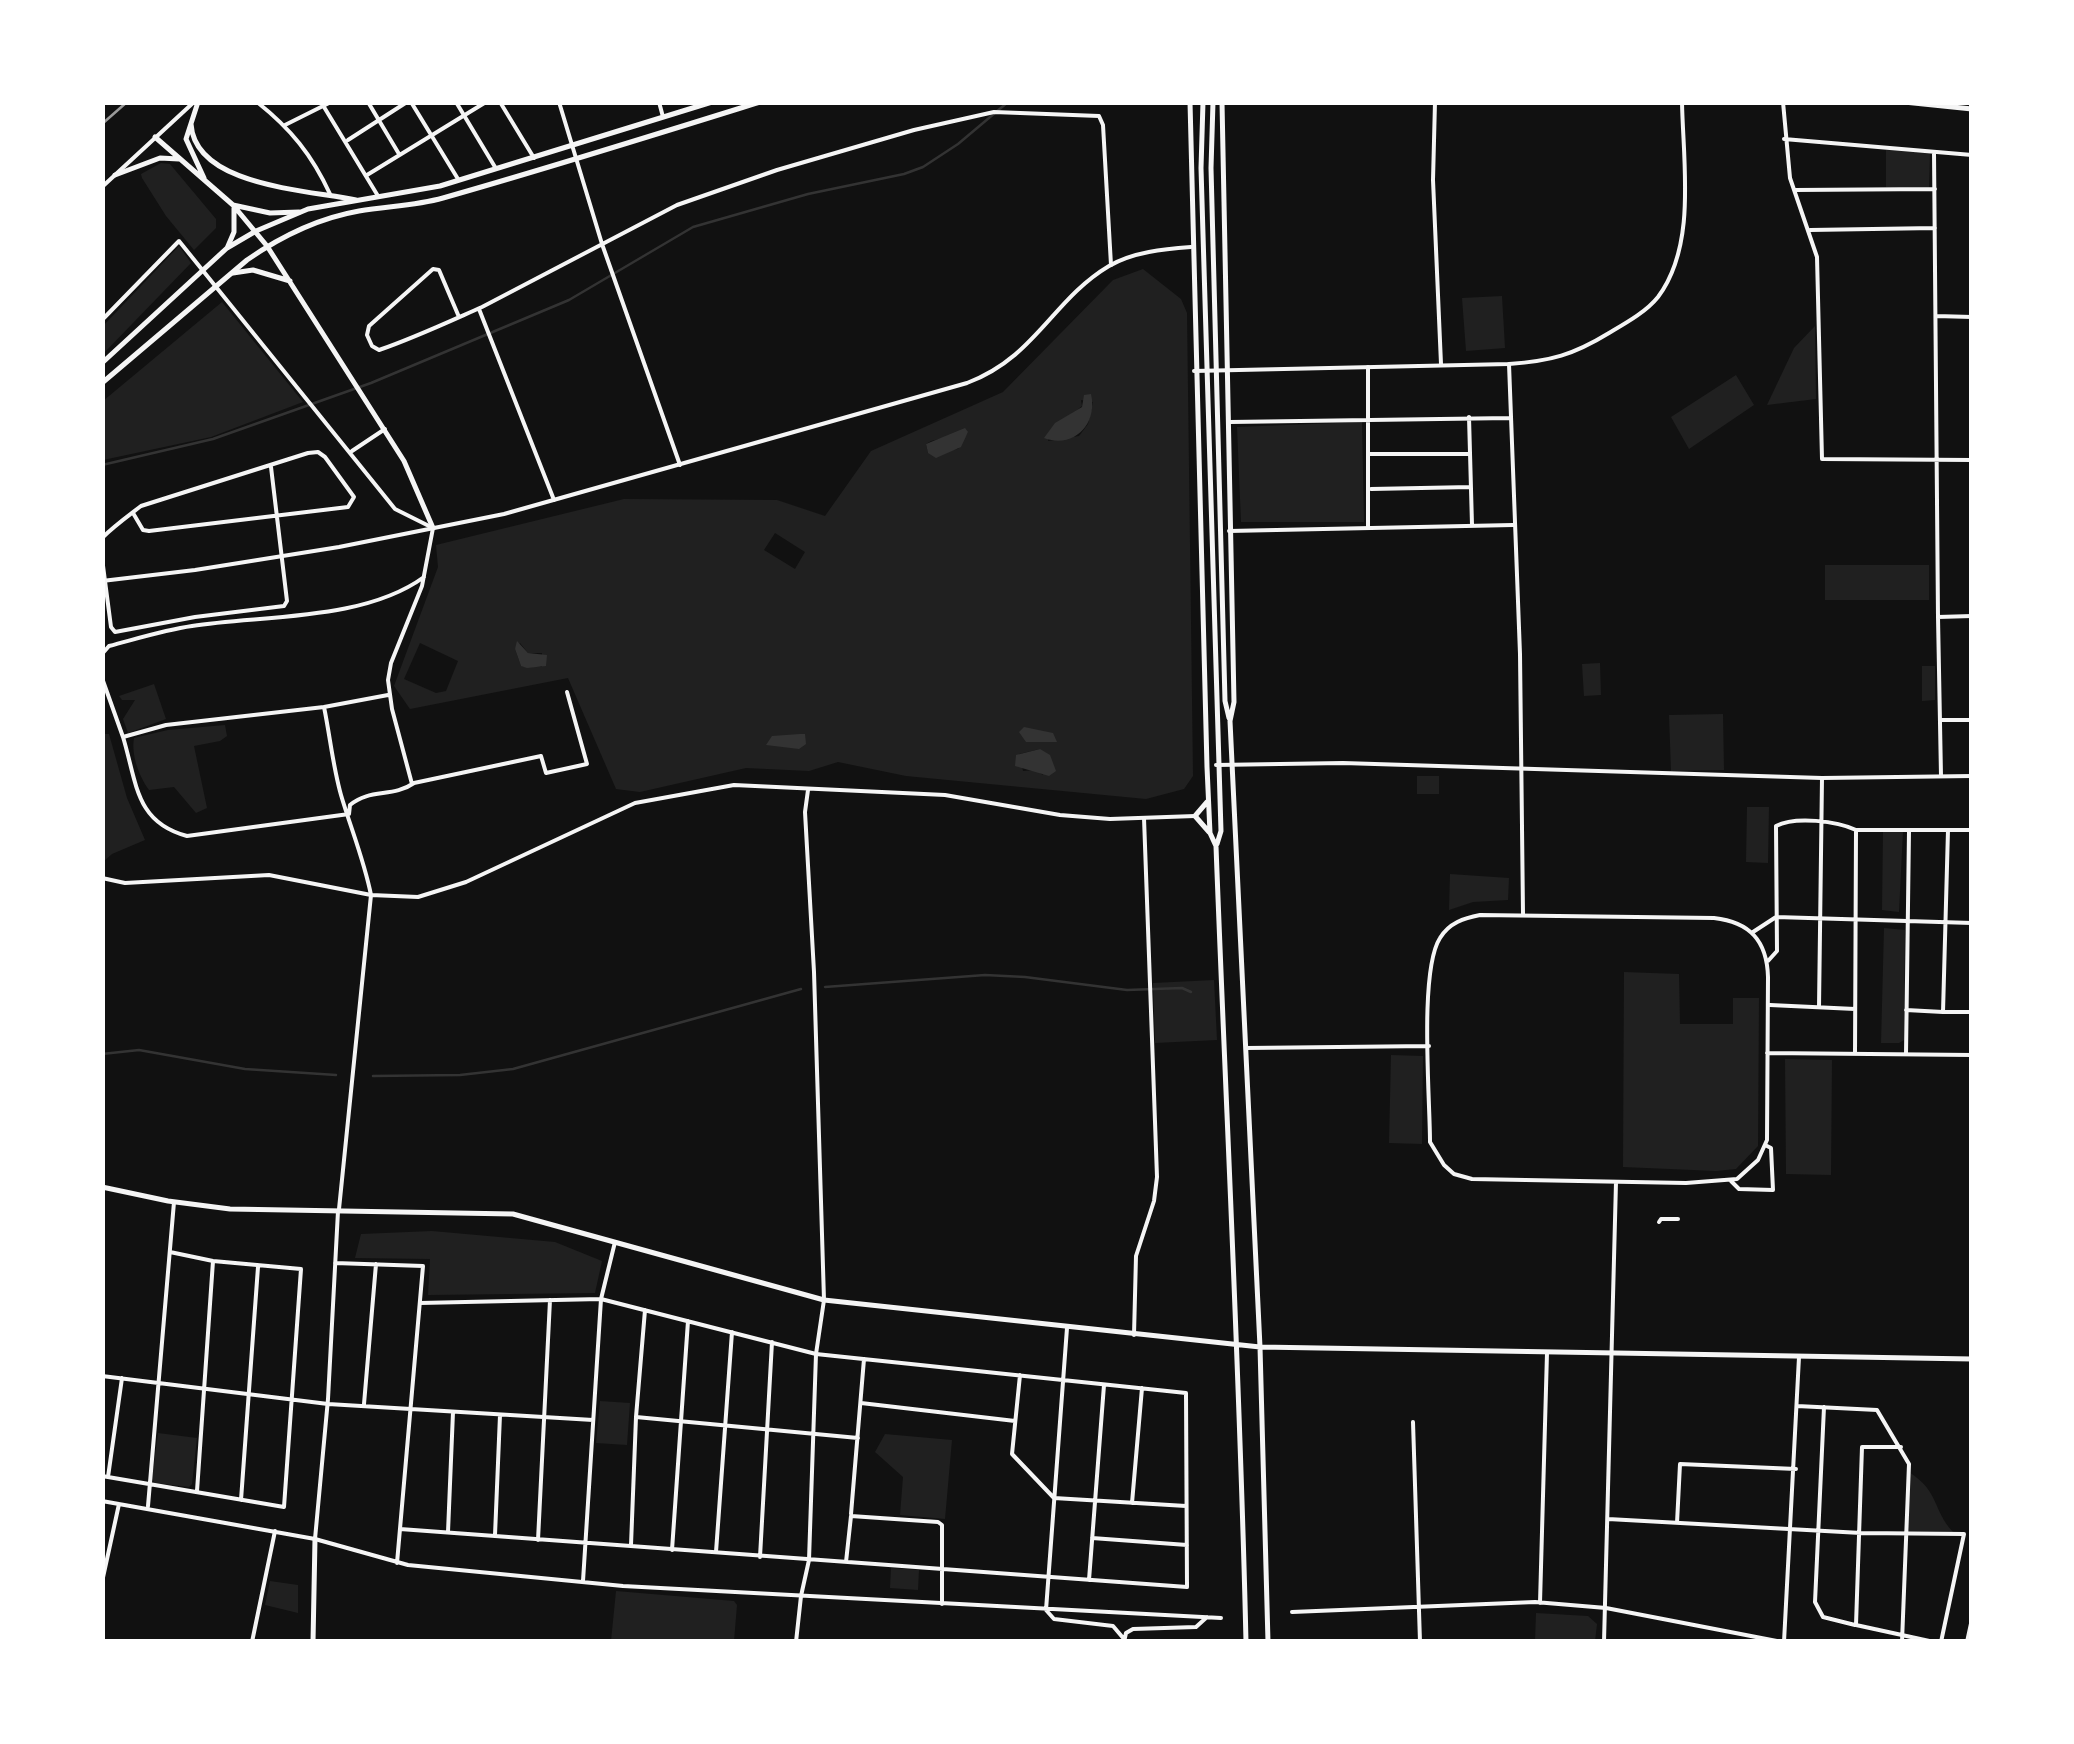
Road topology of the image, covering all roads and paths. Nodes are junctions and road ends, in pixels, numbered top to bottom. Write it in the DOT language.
graph roads {
  1 [pos="196,102"];
  2 [pos="257,102"];
  3 [pos="312,102"];
  4 [pos="331,102"];
  5 [pos="368,102"];
  6 [pos="409,102"];
  7 [pos="456,102"];
  8 [pos="486,102"];
  9 [pos="500,102"];
  10 [pos="559,102"];
  11 [pos="659,102"];
  12 [pos="712,102"];
  13 [pos="760,102"];
  14 [pos="1190,102"];
  15 [pos="1203,102"];
  16 [pos="1213,102"];
  17 [pos="1222,102"];
  18 [pos="1435,102"];
  19 [pos="1682,102"];
  20 [pos="1782,102"];
  21 [pos="1904,102"];
  22 [pos="324,106"];
  23 [pos="1972,109"];
  24 [pos="316,110"];
  25 [pos="464,116"];
  26 [pos="663,116"];
  27 [pos="379,120"];
  28 [pos="191,124"];
  29 [pos="286,126"];
  30 [pos="431,135"];
  31 [pos="155,137"];
  32 [pos="1784,139"];
  33 [pos="346,140"];
  34 [pos="1934,152"];
  35 [pos="572,153"];
  36 [pos="399,154"];
  37 [pos="1972,155"];
  38 [pos="534,158"];
  39 [pos="181,159"];
  40 [pos="497,169"];
  41 [pos="115,175"];
  42 [pos="367,175"];
  43 [pos="459,180"];
  44 [pos="206,181"];
  45 [pos="102,187"];
  46 [pos="1934,189"];
  47 [pos="1795,190"];
  48 [pos="330,194"];
  49 [pos="378,196"];
  50 [pos="356,200"];
  51 [pos="233,205"];
  52 [pos="302,212"];
  53 [pos="1935,228"];
  54 [pos="1810,230"];
  55 [pos="256,231"];
  56 [pos="602,244"];
  57 [pos="267,246"];
  58 [pos="1191,247"];
  59 [pos="228,248"];
  60 [pos="1110,264"];
  61 [pos="230,273"];
  62 [pos="290,281"];
  63 [pos="479,309"];
  64 [pos="1936,316"];
  65 [pos="1972,316"];
  66 [pos="459,317"];
  67 [pos="102,320"];
  68 [pos="102,363"];
  69 [pos="1441,364"];
  70 [pos="1509,364"];
  71 [pos="1368,367"];
  72 [pos="1227,368"];
  73 [pos="1194,371"];
  74 [pos="102,383"];
  75 [pos="1469,417"];
  76 [pos="1368,418"];
  77 [pos="1510,418"];
  78 [pos="1229,422"];
  79 [pos="386,428"];
  80 [pos="350,452"];
  81 [pos="1368,454"];
  82 [pos="1470,454"];
  83 [pos="1935,460"];
  84 [pos="1972,460"];
  85 [pos="680,464"];
  86 [pos="271,467"];
  87 [pos="1471,487"];
  88 [pos="1369,489"];
  89 [pos="554,500"];
  90 [pos="133,512"];
  91 [pos="276,516"];
  92 [pos="1513,524"];
  93 [pos="1472,526"];
  94 [pos="1368,527"];
  95 [pos="433,528"];
  96 [pos="1229,531"];
  97 [pos="102,538"];
  98 [pos="281,556"];
  99 [pos="102,558"];
  100 [pos="425,576"];
  101 [pos="104,580"];
  102 [pos="1972,616"];
  103 [pos="1938,617"];
  104 [pos="102,654"];
  105 [pos="102,678"];
  106 [pos="567,692"];
  107 [pos="388,694"];
  108 [pos="324,707"];
  109 [pos="1941,720"];
  110 [pos="1972,720"];
  111 [pos="1230,721"];
  112 [pos="123,738"];
  113 [pos="1233,764"];
  114 [pos="1216,765"];
  115 [pos="1522,770"];
  116 [pos="1942,776"];
  117 [pos="1972,776"];
  118 [pos="1822,778"];
  119 [pos="412,784"];
  120 [pos="808,788"];
  121 [pos="1209,800"];
  122 [pos="349,814"];
  123 [pos="1195,816"];
  124 [pos="1144,818"];
  125 [pos="1821,824"];
  126 [pos="1856,830"];
  127 [pos="1948,830"];
  128 [pos="1972,830"];
  129 [pos="1909,831"];
  130 [pos="1210,833"];
  131 [pos="1216,846"];
  132 [pos="102,878"];
  133 [pos="371,895"];
  134 [pos="1523,915"];
  135 [pos="1776,917"];
  136 [pos="1819,918"];
  137 [pos="1857,920"];
  138 [pos="1907,923"];
  139 [pos="1946,923"];
  140 [pos="1972,923"];
  141 [pos="1753,932"];
  142 [pos="1768,961"];
  143 [pos="1768,1004"];
  144 [pos="1818,1007"];
  145 [pos="1855,1009"];
  146 [pos="1906,1010"];
  147 [pos="1944,1012"];
  148 [pos="1972,1012"];
  149 [pos="1429,1046"];
  150 [pos="1246,1048"];
  151 [pos="1767,1053"];
  152 [pos="1855,1054"];
  153 [pos="1906,1054"];
  154 [pos="1972,1055"];
  155 [pos="1765,1145"];
  156 [pos="1731,1181"];
  157 [pos="1616,1182"];
  158 [pos="102,1187"];
  159 [pos="174,1202"];
  160 [pos="338,1211"];
  161 [pos="1678,1218"];
  162 [pos="1659,1222"];
  163 [pos="615,1242"];
  164 [pos="170,1252"];
  165 [pos="213,1261"];
  166 [pos="336,1263"];
  167 [pos="376,1264"];
  168 [pos="258,1267"];
  169 [pos="601,1299"];
  170 [pos="550,1300"];
  171 [pos="824,1300"];
  172 [pos="420,1303"];
  173 [pos="645,1310"];
  174 [pos="688,1321"];
  175 [pos="1067,1328"];
  176 [pos="732,1332"];
  177 [pos="1134,1334"];
  178 [pos="772,1342"];
  179 [pos="1239,1344"];
  180 [pos="1260,1347"];
  181 [pos="1547,1353"];
  182 [pos="816,1354"];
  183 [pos="1613,1354"];
  184 [pos="1799,1357"];
  185 [pos="864,1359"];
  186 [pos="1972,1359"];
  187 [pos="1020,1375"];
  188 [pos="102,1376"];
  189 [pos="122,1378"];
  190 [pos="1063,1380"];
  191 [pos="161,1382"];
  192 [pos="1104,1384"];
  193 [pos="204,1388"];
  194 [pos="1142,1388"];
  195 [pos="248,1394"];
  196 [pos="292,1400"];
  197 [pos="860,1403"];
  198 [pos="328,1404"];
  199 [pos="364,1406"];
  200 [pos="1797,1406"];
  201 [pos="1824,1408"];
  202 [pos="410,1409"];
  203 [pos="453,1412"];
  204 [pos="500,1415"];
  205 [pos="544,1417"];
  206 [pos="636,1418"];
  207 [pos="593,1420"];
  208 [pos="678,1422"];
  209 [pos="1015,1422"];
  210 [pos="1413,1422"];
  211 [pos="724,1427"];
  212 [pos="767,1430"];
  213 [pos="814,1434"];
  214 [pos="858,1438"];
  215 [pos="1900,1448"];
  216 [pos="1796,1469"];
  217 [pos="105,1476"];
  218 [pos="152,1484"];
  219 [pos="197,1492"];
  220 [pos="1054,1498"];
  221 [pos="240,1500"];
  222 [pos="1095,1500"];
  223 [pos="102,1501"];
  224 [pos="1132,1503"];
  225 [pos="119,1504"];
  226 [pos="1186,1506"];
  227 [pos="148,1508"];
  228 [pos="851,1516"];
  229 [pos="1608,1519"];
  230 [pos="1677,1523"];
  231 [pos="400,1529"];
  232 [pos="1792,1530"];
  233 [pos="1818,1531"];
  234 [pos="275,1532"];
  235 [pos="448,1532"];
  236 [pos="1861,1533"];
  237 [pos="1905,1534"];
  238 [pos="495,1536"];
  239 [pos="1092,1538"];
  240 [pos="315,1539"];
  241 [pos="538,1540"];
  242 [pos="585,1543"];
  243 [pos="1186,1545"];
  244 [pos="631,1546"];
  245 [pos="672,1550"];
  246 [pos="716,1553"];
  247 [pos="760,1557"];
  248 [pos="809,1560"];
  249 [pos="846,1562"];
  250 [pos="397,1563"];
  251 [pos="943,1570"];
  252 [pos="1048,1577"];
  253 [pos="1089,1580"];
  254 [pos="102,1582"];
  255 [pos="583,1582"];
  256 [pos="801,1596"];
  257 [pos="1540,1603"];
  258 [pos="942,1604"];
  259 [pos="1418,1606"];
  260 [pos="1606,1608"];
  261 [pos="1046,1610"];
  262 [pos="1292,1612"];
  263 [pos="1207,1617"];
  264 [pos="1220,1618"];
  265 [pos="1972,1619"];
  266 [pos="1856,1625"];
  267 [pos="1902,1638"];
  268 [pos="1124,1640"];
  269 [pos="252,1642"];
  270 [pos="313,1642"];
  271 [pos="796,1642"];
  272 [pos="1246,1642"];
  273 [pos="1268,1642"];
  274 [pos="1420,1642"];
  275 [pos="1604,1642"];
  276 [pos="1783,1642"];
  277 [pos="1934,1642"];
  278 [pos="1942,1642"];
  279 [pos="1967,1642"];
  1 -- 28 [label="main road"];
  1 -- 31 [label="street"];
  2 -- 29 [label="street"];
  3 -- 24 [label="street"];
  4 -- 22 [label="street"];
  5 -- 27 [label="street"];
  6 -- 27 [label="street"];
  6 -- 30 [label="street"];
  7 -- 25 [label="street"];
  8 -- 25 [label="street"];
  9 -- 38 [label="street"];
  10 -- 35 [label="street"];
  11 -- 26 [label="street"];
  12 -- 26 [label="main road"];
  13 -- 35 [label="main road"];
  14 -- 58 [label="main road"];
  15 -- 114 [label="main road"];
  16 -- 111 [label="main road"];
  17 -- 72 [label="main road"];
  18 -- 69 [label="street"];
  19 -- 70 [label="street"];
  20 -- 32 [label="street"];
  21 -- 23 [label="main road"];
  22 -- 24 [label="street"];
  22 -- 33 [label="street"];
  24 -- 29 [label="street"];
  25 -- 30 [label="street"];
  25 -- 40 [label="street"];
  26 -- 35 [label="main road"];
  27 -- 33 [label="street"];
  27 -- 36 [label="street"];
  28 -- 44 [label="main road"];
  28 -- 48 [label="main road"];
  29 -- 48 [label="street"];
  30 -- 36 [label="street"];
  30 -- 43 [label="street"];
  31 -- 39 [label="main road"];
  31 -- 41 [label="street"];
  32 -- 34 [label="street"];
  32 -- 47 [label="street"];
  33 -- 42 [label="street"];
  34 -- 37 [label="street"];
  34 -- 46 [label="street"];
  35 -- 38 [label="main road"];
  35 -- 56 [label="street"];
  35 -- 57 [label="main road"];
  36 -- 42 [label="street"];
  38 -- 40 [label="main road"];
  39 -- 41 [label="main road"];
  39 -- 44 [label="main road"];
  40 -- 43 [label="main road"];
  41 -- 45 [label="street"];
  42 -- 49 [label="street"];
  43 -- 49 [label="main road"];
  44 -- 51 [label="main road"];
  46 -- 47 [label="street"];
  46 -- 53 [label="street"];
  47 -- 54 [label="street"];
  48 -- 50 [label="main road"];
  49 -- 50 [label="main road"];
  50 -- 52 [label="main road"];
  51 -- 52 [label="main road"];
  51 -- 55 [label="main road"];
  51 -- 59 [label="main road"];
  52 -- 55 [label="main road"];
  53 -- 54 [label="street"];
  53 -- 64 [label="street"];
  54 -- 83 [label="street"];
  55 -- 57 [label="main road"];
  55 -- 59 [label="main road"];
  56 -- 60 [label="street"];
  56 -- 63 [label="street"];
  56 -- 85 [label="street"];
  57 -- 61 [label="main road"];
  57 -- 62 [label="main road"];
  58 -- 60 [label="street"];
  58 -- 73 [label="main road"];
  59 -- 68 [label="main road"];
  60 -- 85 [label="street"];
  61 -- 62 [label="main road"];
  61 -- 74 [label="main road"];
  62 -- 79 [label="main road"];
  63 -- 66 [label="street"];
  63 -- 89 [label="street"];
  64 -- 65 [label="street"];
  64 -- 83 [label="street"];
  66 -- 66 [label="street"];
  67 -- 80 [label="street"];
  69 -- 70 [label="street"];
  69 -- 71 [label="street"];
  70 -- 77 [label="street"];
  71 -- 72 [label="street"];
  71 -- 76 [label="street"];
  72 -- 73 [label="street"];
  72 -- 78 [label="main road"];
  73 -- 121 [label="main road"];
  75 -- 76 [label="street"];
  75 -- 77 [label="street"];
  75 -- 82 [label="street"];
  76 -- 78 [label="street"];
  76 -- 81 [label="street"];
  77 -- 92 [label="street"];
  78 -- 96 [label="main road"];
  79 -- 80 [label="street"];
  79 -- 95 [label="main road"];
  80 -- 95 [label="street"];
  81 -- 82 [label="street"];
  81 -- 88 [label="street"];
  82 -- 87 [label="street"];
  83 -- 84 [label="street"];
  83 -- 103 [label="street"];
  85 -- 89 [label="street"];
  86 -- 90 [label="street"];
  86 -- 91 [label="street"];
  86 -- 91 [label="street"];
  87 -- 88 [label="street"];
  87 -- 93 [label="street"];
  88 -- 94 [label="street"];
  89 -- 95 [label="street"];
  90 -- 91 [label="street"];
  90 -- 97 [label="street"];
  91 -- 98 [label="street"];
  92 -- 93 [label="street"];
  92 -- 115 [label="street"];
  93 -- 94 [label="street"];
  94 -- 96 [label="street"];
  95 -- 98 [label="street"];
  95 -- 100 [label="street"];
  96 -- 111 [label="main road"];
  98 -- 101 [label="street"];
  98 -- 101 [label="street"];
  99 -- 101 [label="street"];
  100 -- 104 [label="street"];
  100 -- 107 [label="street"];
  102 -- 103 [label="street"];
  103 -- 109 [label="street"];
  105 -- 112 [label="street"];
  106 -- 119 [label="street"];
  107 -- 108 [label="street"];
  107 -- 119 [label="street"];
  108 -- 112 [label="street"];
  108 -- 122 [label="street"];
  109 -- 110 [label="street"];
  109 -- 116 [label="street"];
  111 -- 113 [label="main road"];
  112 -- 122 [label="street"];
  113 -- 114 [label="street"];
  113 -- 115 [label="street"];
  113 -- 150 [label="main road"];
  114 -- 131 [label="main road"];
  115 -- 118 [label="street"];
  115 -- 134 [label="street"];
  116 -- 117 [label="street"];
  116 -- 118 [label="street"];
  118 -- 125 [label="street"];
  119 -- 122 [label="street"];
  120 -- 124 [label="street"];
  120 -- 133 [label="street"];
  120 -- 171 [label="street"];
  121 -- 123 [label="main road"];
  121 -- 130 [label="main road"];
  122 -- 133 [label="street"];
  123 -- 124 [label="street"];
  123 -- 130 [label="main road"];
  124 -- 177 [label="street"];
  125 -- 126 [label="street"];
  125 -- 135 [label="street"];
  125 -- 136 [label="street"];
  126 -- 129 [label="street"];
  126 -- 137 [label="street"];
  127 -- 128 [label="street"];
  127 -- 129 [label="street"];
  127 -- 139 [label="street"];
  129 -- 138 [label="street"];
  130 -- 131 [label="main road"];
  131 -- 179 [label="main road"];
  132 -- 133 [label="street"];
  133 -- 160 [label="street"];
  134 -- 141 [label="street"];
  134 -- 149 [label="street"];
  135 -- 136 [label="street"];
  135 -- 141 [label="street"];
  135 -- 142 [label="street"];
  136 -- 137 [label="street"];
  136 -- 144 [label="street"];
  137 -- 138 [label="street"];
  137 -- 145 [label="street"];
  138 -- 139 [label="street"];
  138 -- 146 [label="street"];
  139 -- 140 [label="street"];
  139 -- 147 [label="street"];
  141 -- 142 [label="street"];
  142 -- 143 [label="street"];
  143 -- 144 [label="street"];
  143 -- 151 [label="street"];
  144 -- 145 [label="street"];
  145 -- 152 [label="street"];
  146 -- 147 [label="street"];
  146 -- 153 [label="street"];
  147 -- 148 [label="street"];
  149 -- 150 [label="street"];
  149 -- 157 [label="street"];
  150 -- 180 [label="main road"];
  151 -- 152 [label="street"];
  151 -- 155 [label="street"];
  152 -- 153 [label="street"];
  153 -- 154 [label="street"];
  155 -- 156 [label="street"];
  155 -- 156 [label="street"];
  156 -- 157 [label="street"];
  157 -- 183 [label="street"];
  158 -- 159 [label="main road"];
  159 -- 160 [label="main road"];
  159 -- 164 [label="street"];
  160 -- 163 [label="main road"];
  160 -- 166 [label="street"];
  161 -- 162 [label="street"];
  163 -- 169 [label="street"];
  163 -- 171 [label="main road"];
  164 -- 165 [label="street"];
  164 -- 191 [label="street"];
  165 -- 168 [label="street"];
  165 -- 193 [label="street"];
  166 -- 167 [label="street"];
  166 -- 198 [label="street"];
  167 -- 172 [label="street"];
  167 -- 199 [label="street"];
  168 -- 195 [label="street"];
  168 -- 196 [label="street"];
  169 -- 170 [label="street"];
  169 -- 173 [label="street"];
  169 -- 207 [label="street"];
  170 -- 172 [label="street"];
  170 -- 205 [label="street"];
  171 -- 175 [label="main road"];
  171 -- 182 [label="street"];
  172 -- 202 [label="street"];
  173 -- 174 [label="street"];
  173 -- 206 [label="street"];
  174 -- 176 [label="street"];
  174 -- 208 [label="street"];
  175 -- 177 [label="main road"];
  175 -- 190 [label="street"];
  176 -- 178 [label="street"];
  176 -- 211 [label="street"];
  177 -- 179 [label="main road"];
  178 -- 182 [label="street"];
  178 -- 212 [label="street"];
  179 -- 180 [label="main road"];
  179 -- 272 [label="main road"];
  180 -- 181 [label="main road"];
  180 -- 273 [label="main road"];
  181 -- 183 [label="main road"];
  181 -- 257 [label="street"];
  182 -- 185 [label="street"];
  182 -- 213 [label="street"];
  183 -- 184 [label="main road"];
  183 -- 229 [label="street"];
  184 -- 186 [label="main road"];
  184 -- 200 [label="street"];
  185 -- 187 [label="street"];
  185 -- 197 [label="street"];
  187 -- 190 [label="street"];
  187 -- 209 [label="street"];
  188 -- 189 [label="street"];
  189 -- 191 [label="street"];
  189 -- 217 [label="street"];
  190 -- 192 [label="street"];
  190 -- 220 [label="street"];
  191 -- 193 [label="street"];
  191 -- 218 [label="street"];
  192 -- 194 [label="street"];
  192 -- 222 [label="street"];
  193 -- 195 [label="street"];
  193 -- 219 [label="street"];
  194 -- 224 [label="street"];
  194 -- 226 [label="street"];
  195 -- 196 [label="street"];
  195 -- 221 [label="street"];
  196 -- 198 [label="street"];
  196 -- 221 [label="street"];
  197 -- 209 [label="street"];
  197 -- 214 [label="street"];
  198 -- 199 [label="street"];
  198 -- 240 [label="street"];
  199 -- 202 [label="street"];
  200 -- 201 [label="street"];
  200 -- 216 [label="street"];
  201 -- 215 [label="street"];
  201 -- 233 [label="street"];
  202 -- 203 [label="street"];
  202 -- 231 [label="street"];
  203 -- 204 [label="street"];
  203 -- 235 [label="street"];
  204 -- 205 [label="street"];
  204 -- 238 [label="street"];
  205 -- 207 [label="street"];
  205 -- 241 [label="street"];
  206 -- 208 [label="street"];
  206 -- 244 [label="street"];
  207 -- 242 [label="street"];
  208 -- 211 [label="street"];
  208 -- 245 [label="street"];
  209 -- 220 [label="street"];
  210 -- 259 [label="street"];
  211 -- 212 [label="street"];
  211 -- 246 [label="street"];
  212 -- 213 [label="street"];
  212 -- 247 [label="street"];
  213 -- 214 [label="street"];
  213 -- 248 [label="street"];
  214 -- 228 [label="street"];
  215 -- 236 [label="street"];
  215 -- 237 [label="street"];
  216 -- 230 [label="street"];
  216 -- 232 [label="street"];
  217 -- 218 [label="street"];
  218 -- 219 [label="street"];
  218 -- 227 [label="street"];
  219 -- 221 [label="street"];
  220 -- 222 [label="street"];
  220 -- 252 [label="street"];
  222 -- 224 [label="street"];
  222 -- 239 [label="street"];
  223 -- 225 [label="street"];
  224 -- 226 [label="street"];
  225 -- 227 [label="street"];
  225 -- 254 [label="street"];
  226 -- 243 [label="street"];
  227 -- 234 [label="street"];
  228 -- 249 [label="street"];
  228 -- 251 [label="street"];
  229 -- 230 [label="street"];
  229 -- 260 [label="street"];
  230 -- 232 [label="street"];
  231 -- 235 [label="street"];
  231 -- 250 [label="street"];
  232 -- 233 [label="street"];
  232 -- 276 [label="street"];
  233 -- 236 [label="street"];
  233 -- 266 [label="street"];
  234 -- 240 [label="street"];
  234 -- 269 [label="street"];
  235 -- 238 [label="street"];
  236 -- 237 [label="street"];
  236 -- 266 [label="street"];
  237 -- 267 [label="street"];
  237 -- 278 [label="street"];
  238 -- 241 [label="street"];
  239 -- 243 [label="street"];
  239 -- 253 [label="street"];
  240 -- 250 [label="street"];
  240 -- 270 [label="main road"];
  241 -- 242 [label="street"];
  242 -- 244 [label="street"];
  242 -- 255 [label="street"];
  243 -- 253 [label="street"];
  244 -- 245 [label="street"];
  245 -- 246 [label="street"];
  246 -- 247 [label="street"];
  247 -- 248 [label="street"];
  248 -- 249 [label="street"];
  248 -- 256 [label="street"];
  249 -- 251 [label="street"];
  250 -- 255 [label="street"];
  251 -- 252 [label="street"];
  251 -- 258 [label="street"];
  252 -- 253 [label="street"];
  252 -- 261 [label="street"];
  255 -- 256 [label="street"];
  256 -- 258 [label="street"];
  256 -- 271 [label="street"];
  257 -- 259 [label="street"];
  257 -- 260 [label="street"];
  258 -- 261 [label="street"];
  259 -- 262 [label="street"];
  259 -- 274 [label="street"];
  260 -- 275 [label="street"];
  260 -- 276 [label="street"];
  261 -- 263 [label="street"];
  261 -- 268 [label="street"];
  263 -- 264 [label="street"];
  263 -- 268 [label="street"];
  265 -- 279 [label="street"];
  266 -- 267 [label="street"];
  267 -- 277 [label="street"];
}
